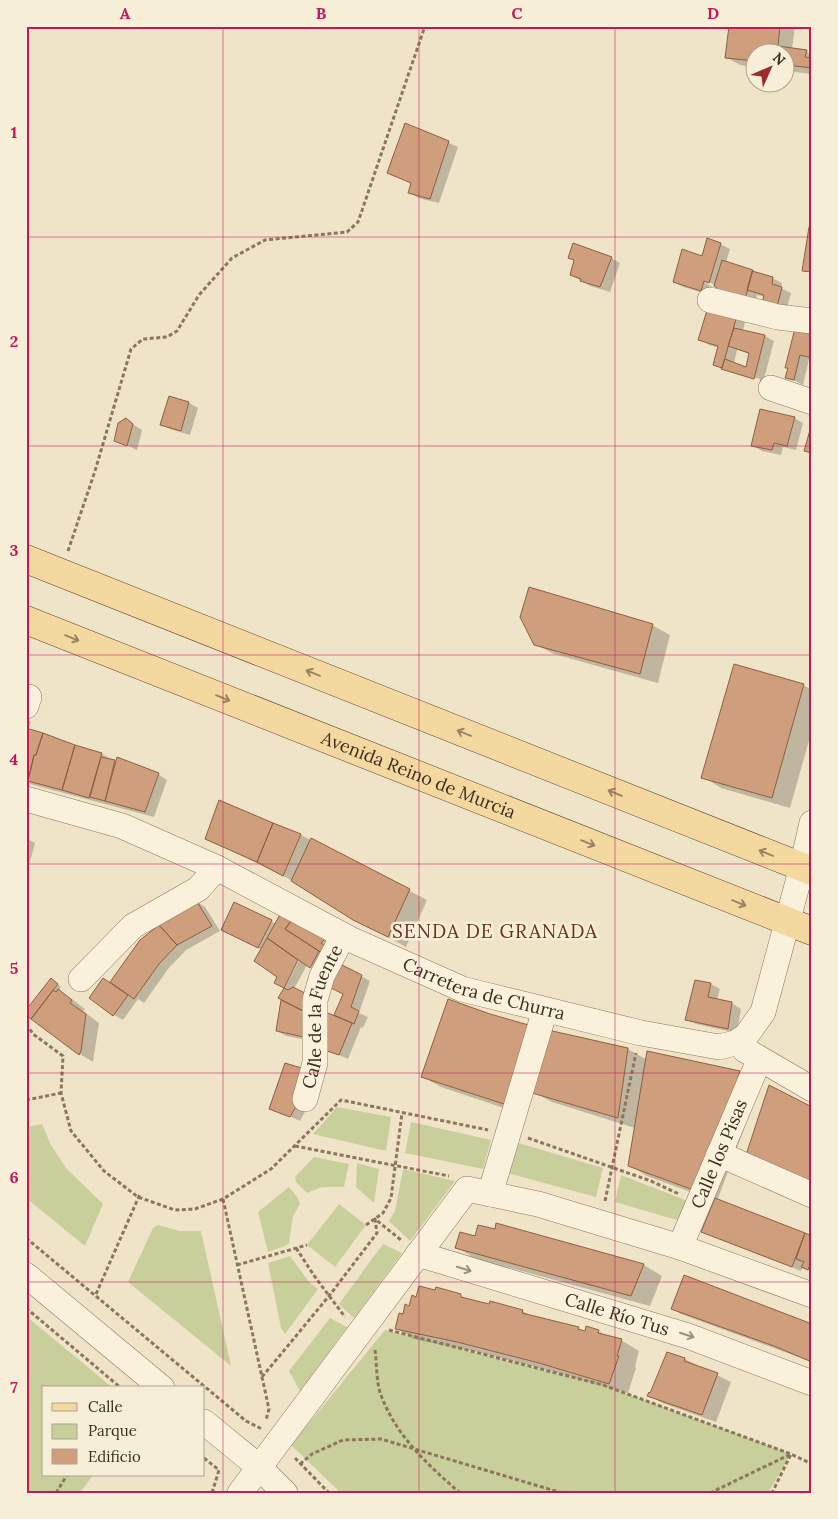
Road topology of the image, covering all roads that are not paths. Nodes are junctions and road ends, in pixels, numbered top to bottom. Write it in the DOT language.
graph roads {
  1 [pos="710,300"];
  2 [pos="812,321"];
  3 [pos="771,388"];
  4 [pos="812,402"];
  5 [pos="26,559"];
  6 [pos="26,620"];
  7 [pos="26,799"];
  8 [pos="812,823"];
  9 [pos="217,868"];
  10 [pos="807,869"];
  11 [pos="787,922"];
  12 [pos="812,932"];
  13 [pos="343,936"];
  14 [pos="81,979"];
  15 [pos="545,1010"];
  16 [pos="735,1043"];
  17 [pos="759,1060"];
  18 [pos="812,1089"];
  19 [pos="305,1099"];
  20 [pos="719,1154"];
  21 [pos="490,1194"];
  22 [pos="812,1195"];
  23 [pos="680,1247"];
  24 [pos="418,1254"];
  25 [pos="26,1275"];
  26 [pos="812,1295"];
  27 [pos="812,1384"];
  28 [pos="160,1386"];
  29 [pos="205,1423"];
  30 [pos="259,1468"];
  31 [pos="240,1493"];
  32 [pos="285,1493"];
  1 -- 2 [label="street"];
  3 -- 4 [label="street"];
  10 -- 5 [label="main road, one-way"];
  6 -- 11 [label="main road, Avenida Reino de Murcia, one-way"];
  7 -- 9 [label="street, Carretera de Churra"];
  8 -- 10 [label="street"];
  9 -- 13 [label="street, Carretera de Churra"];
  9 -- 14 [label="street"];
  10 -- 11 [label="street"];
  11 -- 12 [label="main road, Avenida Reino de Murcia"];
  11 -- 16 [label="street"];
  13 -- 15 [label="street, Carretera de Churra"];
  13 -- 19 [label="street, Calle de la Fuente"];
  15 -- 16 [label="street, Carretera de Churra"];
  15 -- 21 [label="street"];
  16 -- 17 [label="street"];
  17 -- 18 [label="street"];
  17 -- 20 [label="street, Calle los Pisas"];
  20 -- 22 [label="street"];
  20 -- 23 [label="street, Calle los Pisas"];
  21 -- 23 [label="street"];
  21 -- 24 [label="street"];
  23 -- 26 [label="street"];
  24 -- 27 [label="street, Calle Río Tus, one-way"];
  24 -- 30 [label="street"];
  25 -- 28 [label="street"];
  29 -- 30 [label="street"];
  30 -- 31 [label="street"];
  30 -- 32 [label="street"];
}
